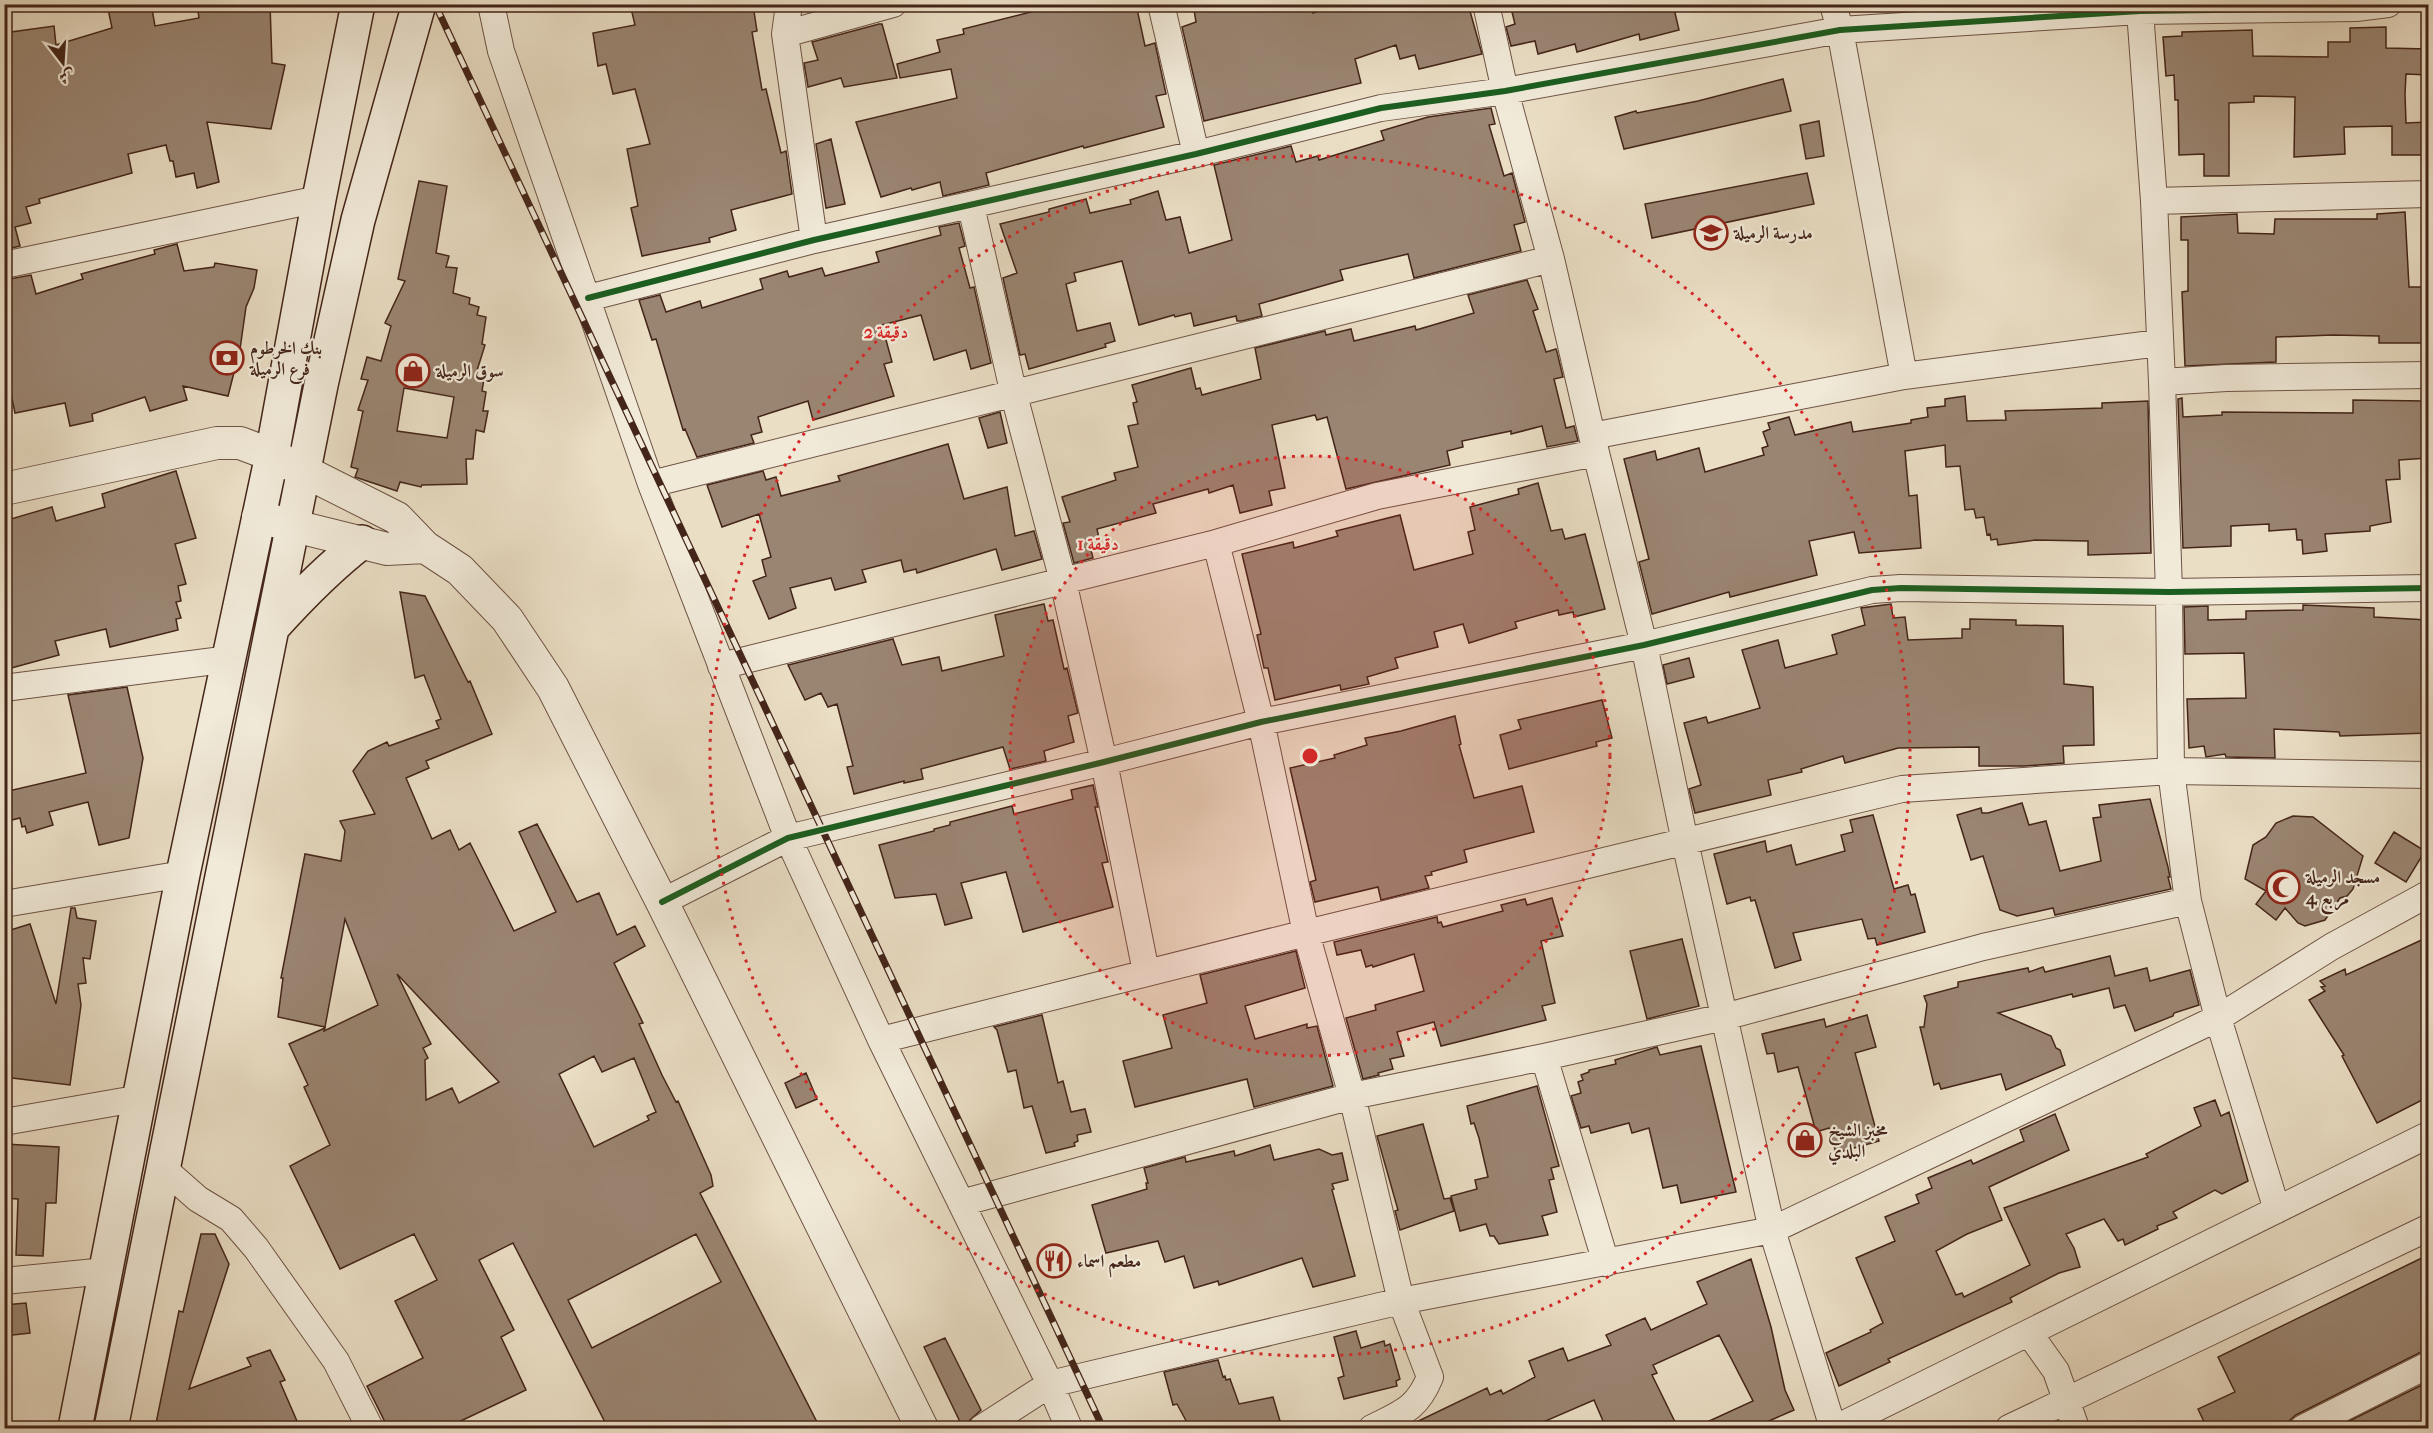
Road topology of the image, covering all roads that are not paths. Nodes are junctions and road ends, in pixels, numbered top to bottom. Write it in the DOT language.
graph roads {
  1 [pos="358,4"];
  2 [pos="419,4"];
  3 [pos="491,4"];
  4 [pos="789,4"];
  5 [pos="893,4"];
  6 [pos="1161,4"];
  7 [pos="1486,4"];
  8 [pos="1833,4"];
  9 [pos="2388,4"];
  10 [pos="2356,6"];
  11 [pos="2140,11"];
  12 [pos="1840,30"];
  13 [pos="785,34"];
  14 [pos="1505,91"];
  15 [pos="1196,154"];
  16 [pos="2428,194"];
  17 [pos="319,199"];
  18 [pos="2154,201"];
  19 [pos="971,206"];
  20 [pos="814,240"];
  21 [pos="1551,259"];
  22 [pos="4,265"];
  23 [pos="588,298"];
  24 [pos="2160,343"];
  25 [pos="2428,375"];
  26 [pos="1904,376"];
  27 [pos="2162,382"];
  28 [pos="1014,395"];
  29 [pos="1594,444"];
  30 [pos="272,455"];
  31 [pos="304,469"];
  32 [pos="651,484"];
  33 [pos="4,489"];
  34 [pos="258,517"];
  35 [pos="292,525"];
  36 [pos="362,542"];
  37 [pos="1216,543"];
  38 [pos="424,547"];
  39 [pos="1064,581"];
  40 [pos="2428,588"];
  41 [pos="2169,592"];
  42 [pos="272,629"];
  43 [pos="1644,645"];
  44 [pos="230,659"];
  45 [pos="721,666"];
  46 [pos="4,688"];
  47 [pos="1261,722"];
  48 [pos="1104,762"];
  49 [pos="2171,771"];
  50 [pos="2428,775"];
  51 [pos="788,838"];
  52 [pos="1685,842"];
  53 [pos="183,874"];
  54 [pos="2428,894"];
  55 [pos="662,902"];
  56 [pos="2188,902"];
  57 [pos="4,904"];
  58 [pos="1306,933"];
  59 [pos="1146,972"];
  60 [pos="1724,1017"];
  61 [pos="2218,1018"];
  62 [pos="881,1040"];
  63 [pos="1544,1057"];
  64 [pos="1352,1096"];
  65 [pos="141,1098"];
  66 [pos="4,1122"];
  67 [pos="2428,1135"];
  68 [pos="165,1170"];
  69 [pos="961,1203"];
  70 [pos="2277,1210"];
  71 [pos="2428,1228"];
  72 [pos="1772,1230"];
  73 [pos="1606,1263"];
  74 [pos="106,1271"];
  75 [pos="4,1281"];
  76 [pos="1401,1301"];
  77 [pos="2029,1334"];
  78 [pos="2428,1365"];
  79 [pos="1050,1384"];
  80 [pos="2068,1400"];
  81 [pos="75,1428"];
  82 [pos="111,1428"];
  83 [pos="370,1428"];
  84 [pos="922,1428"];
  85 [pos="982,1428"];
  86 [pos="1069,1428"];
  87 [pos="1372,1428"];
  88 [pos="1834,1428"];
  89 [pos="2009,1428"];
  90 [pos="2076,1428"];
  91 [pos="2303,1428"];
  1 -- 17 [label="main road"];
  2 -- 31 [label="main road"];
  3 -- 23 [label="street"];
  4 -- 13 [label="street"];
  5 -- 13 [label="street"];
  6 -- 15 [label="street"];
  7 -- 14 [label="street"];
  8 -- 12 [label="street"];
  9 -- 10 [label="street"];
  10 -- 11 [label="street"];
  11 -- 12 [label="street"];
  11 -- 18 [label="street"];
  12 -- 14 [label="street"];
  12 -- 26 [label="street"];
  13 -- 20 [label="street"];
  14 -- 15 [label="street"];
  14 -- 21 [label="street"];
  15 -- 19 [label="street"];
  16 -- 18 [label="street"];
  17 -- 22 [label="street"];
  17 -- 30 [label="main road"];
  18 -- 24 [label="street"];
  19 -- 20 [label="street"];
  19 -- 28 [label="street"];
  20 -- 23 [label="street"];
  21 -- 28 [label="street"];
  21 -- 29 [label="street"];
  23 -- 32 [label="street"];
  24 -- 26 [label="street"];
  24 -- 27 [label="street"];
  25 -- 27 [label="street"];
  26 -- 29 [label="street"];
  27 -- 41 [label="street"];
  28 -- 32 [label="street"];
  28 -- 39 [label="street"];
  29 -- 37 [label="street"];
  29 -- 43 [label="street"];
  30 -- 31 [label="street"];
  30 -- 33 [label="street"];
  30 -- 34 [label="main road"];
  31 -- 35 [label="main road"];
  31 -- 38 [label="street"];
  32 -- 45 [label="street"];
  34 -- 35 [label="street"];
  34 -- 44 [label="main road"];
  35 -- 36 [label="street"];
  35 -- 42 [label="main road"];
  36 -- 38 [label="street"];
  36 -- 42 [label="main road"];
  37 -- 39 [label="street"];
  37 -- 47 [label="street"];
  38 -- 55 [label="street"];
  39 -- 45 [label="street"];
  39 -- 48 [label="street"];
  40 -- 41 [label="street"];
  41 -- 43 [label="street"];
  41 -- 49 [label="street"];
  42 -- 68 [label="main road"];
  43 -- 47 [label="street"];
  43 -- 52 [label="street"];
  44 -- 46 [label="street"];
  44 -- 53 [label="main road"];
  45 -- 51 [label="street"];
  47 -- 48 [label="street"];
  47 -- 58 [label="street"];
  48 -- 51 [label="street"];
  48 -- 59 [label="street"];
  49 -- 50 [label="street"];
  49 -- 52 [label="street"];
  49 -- 56 [label="street"];
  51 -- 55 [label="street"];
  51 -- 62 [label="street"];
  52 -- 58 [label="street"];
  52 -- 60 [label="street"];
  53 -- 57 [label="street"];
  53 -- 65 [label="main road"];
  54 -- 61 [label="street"];
  55 -- 84 [label="street"];
  56 -- 60 [label="street"];
  56 -- 61 [label="street"];
  58 -- 59 [label="street"];
  58 -- 64 [label="street"];
  59 -- 62 [label="street"];
  60 -- 63 [label="street"];
  60 -- 72 [label="street"];
  61 -- 70 [label="street"];
  61 -- 72 [label="street"];
  62 -- 69 [label="street"];
  63 -- 64 [label="street"];
  63 -- 73 [label="street"];
  64 -- 69 [label="street"];
  64 -- 76 [label="street"];
  65 -- 66 [label="street"];
  65 -- 74 [label="main road"];
  67 -- 70 [label="street"];
  68 -- 82 [label="main road"];
  68 -- 83 [label="street"];
  69 -- 79 [label="street"];
  70 -- 77 [label="street"];
  71 -- 80 [label="street"];
  72 -- 73 [label="street"];
  72 -- 88 [label="street"];
  73 -- 76 [label="street"];
  74 -- 75 [label="street"];
  74 -- 81 [label="main road"];
  76 -- 79 [label="street"];
  76 -- 87 [label="street"];
  77 -- 80 [label="street"];
  77 -- 88 [label="street"];
  78 -- 91 [label="street"];
  79 -- 85 [label="street"];
  79 -- 86 [label="street"];
  80 -- 89 [label="street"];
  80 -- 90 [label="street"];
}
